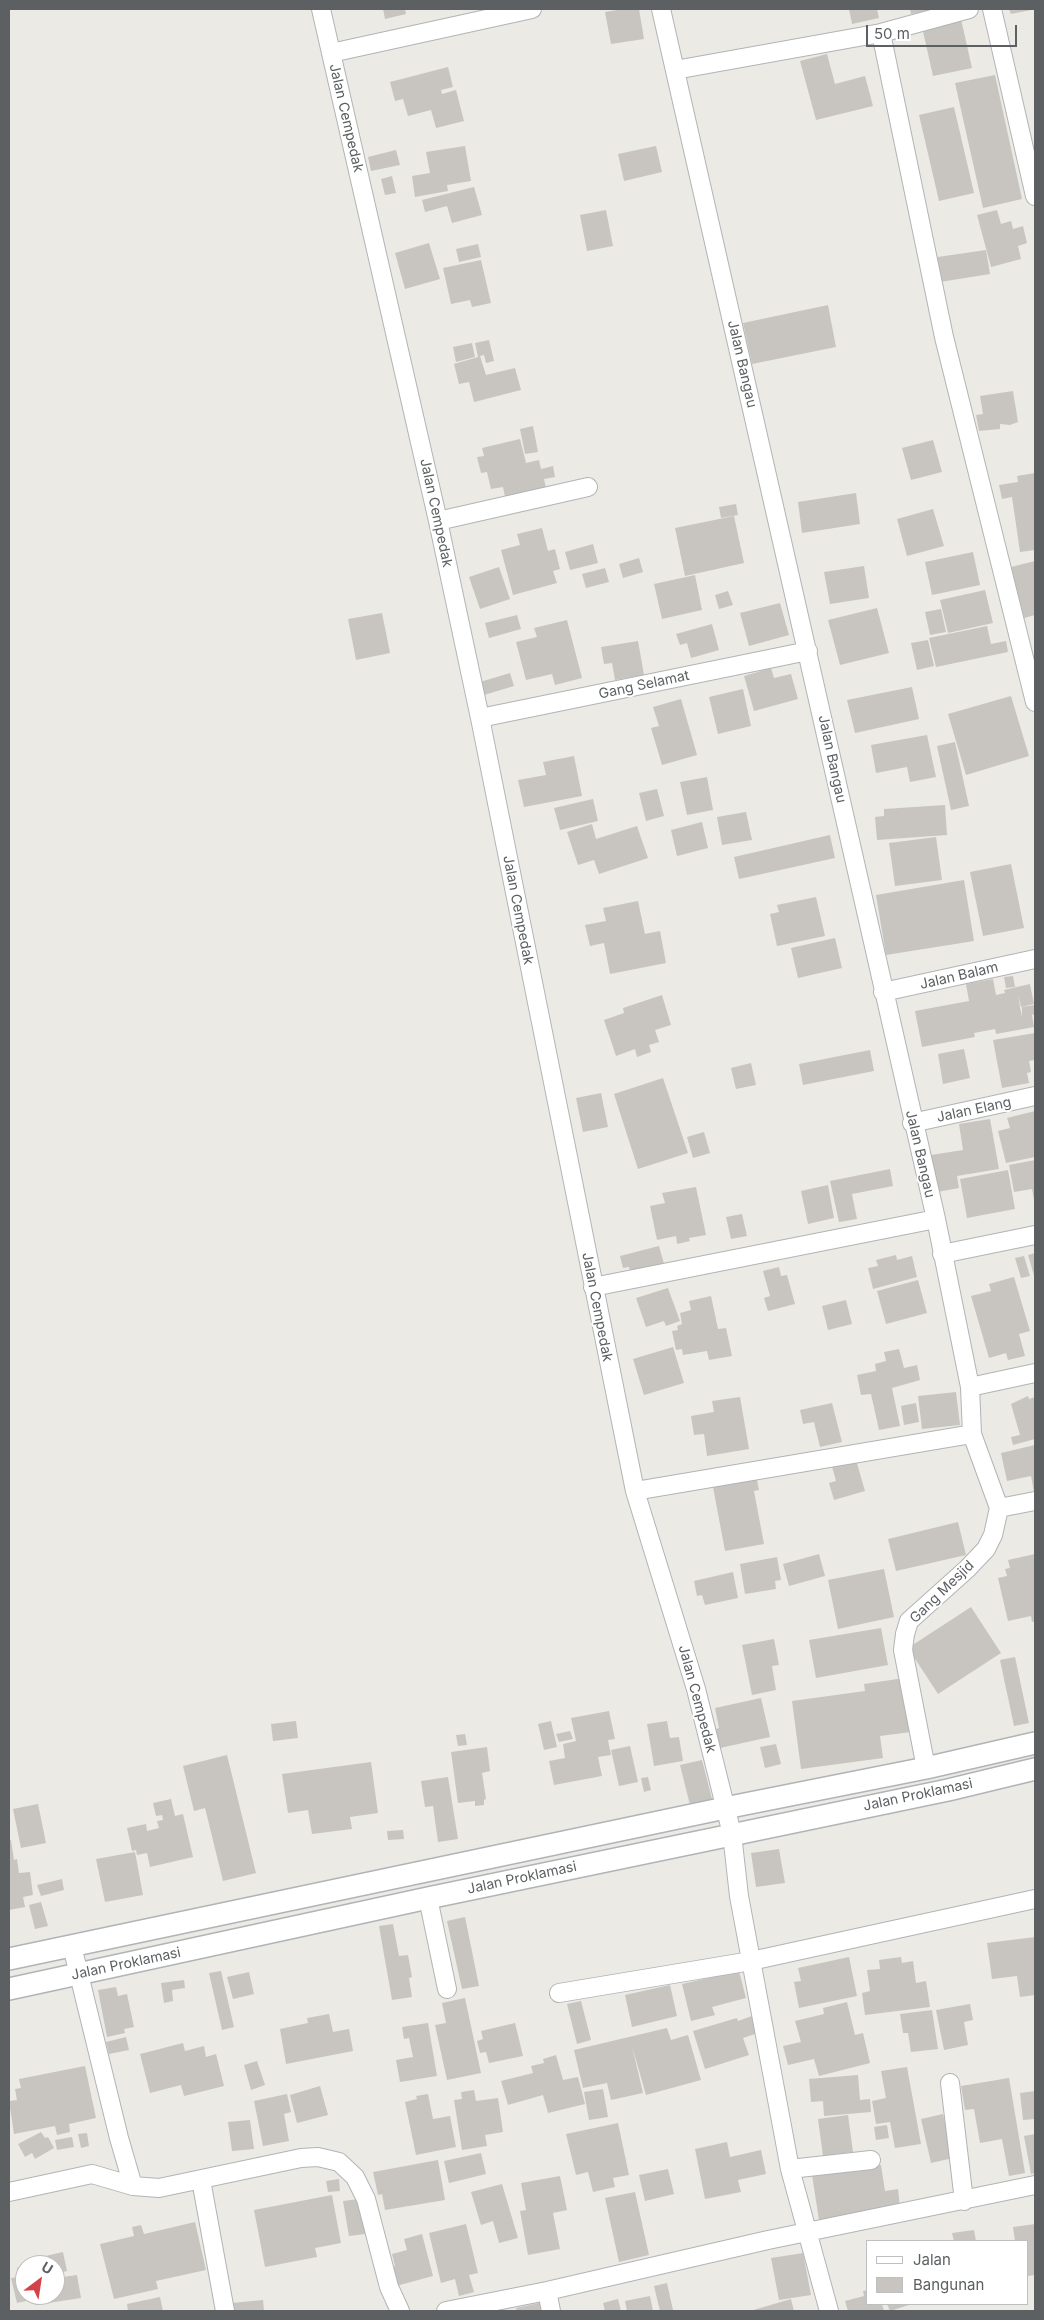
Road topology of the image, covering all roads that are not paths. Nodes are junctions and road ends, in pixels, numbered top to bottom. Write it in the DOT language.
graph roads {
  1 [pos="321,9"];
  2 [pos="532,9"];
  3 [pos="662,9"];
  4 [pos="969,9"];
  5 [pos="992,9"];
  6 [pos="881,33"];
  7 [pos="331,53"];
  8 [pos="675,70"];
  9 [pos="1035,196"];
  10 [pos="588,487"];
  11 [pos="438,522"];
  12 [pos="808,651"];
  13 [pos="1033,676"];
  14 [pos="1035,702"];
  15 [pos="480,718"];
  16 [pos="1035,959"];
  17 [pos="883,992"];
  18 [pos="1035,1096"];
  19 [pos="912,1123"];
  20 [pos="936,1219"];
  21 [pos="1035,1235"];
  22 [pos="942,1254"];
  23 [pos="593,1287"];
  24 [pos="1035,1373"];
  25 [pos="970,1387"];
  26 [pos="972,1434"];
  27 [pos="635,1491"];
  28 [pos="1035,1501"];
  29 [pos="999,1508"];
  30 [pos="1035,1743"];
  31 [pos="926,1768"];
  32 [pos="1035,1769"];
  33 [pos="725,1808"];
  34 [pos="732,1834"];
  35 [pos="428,1898"];
  36 [pos="1035,1899"];
  37 [pos="72,1946"];
  38 [pos="9,1959"];
  39 [pos="751,1961"];
  40 [pos="79,1974"];
  41 [pos="447,1988"];
  42 [pos="9,1989"];
  43 [pos="559,1993"];
  44 [pos="950,2083"];
  45 [pos="871,2160"];
  46 [pos="790,2169"];
  47 [pos="201,2180"];
  48 [pos="1035,2185"];
  49 [pos="133,2186"];
  50 [pos="9,2192"];
  51 [pos="964,2201"];
  52 [pos="808,2231"];
  53 [pos="547,2291"];
  54 [pos="225,2311"];
  55 [pos="400,2311"];
  56 [pos="446,2311"];
  57 [pos="551,2311"];
  58 [pos="829,2311"];
  1 -- 7 [label="street, Jalan Cempedak"];
  2 -- 7 [label="street"];
  3 -- 8 [label="street, Jalan Bangau"];
  4 -- 6 [label="street"];
  5 -- 9 [label="street"];
  6 -- 8 [label="street"];
  6 -- 13 [label="street"];
  7 -- 11 [label="street, Jalan Cempedak"];
  8 -- 12 [label="street, Jalan Bangau"];
  10 -- 11 [label="street"];
  11 -- 15 [label="street, Jalan Cempedak"];
  12 -- 15 [label="street, Gang Selamat"];
  12 -- 17 [label="street, Jalan Bangau"];
  13 -- 14 [label="street"];
  15 -- 23 [label="street, Jalan Cempedak"];
  16 -- 17 [label="street, Jalan Balam"];
  17 -- 19 [label="street, Jalan Bangau"];
  18 -- 19 [label="street, Jalan Elang"];
  19 -- 20 [label="street, Jalan Bangau"];
  20 -- 22 [label="street, Jalan Bangau"];
  20 -- 23 [label="street"];
  21 -- 22 [label="street"];
  22 -- 25 [label="street, Jalan Bangau"];
  23 -- 27 [label="street, Jalan Cempedak"];
  24 -- 25 [label="street"];
  25 -- 26 [label="street, Jalan Bangau"];
  26 -- 27 [label="street"];
  26 -- 29 [label="street, Jalan Bangau"];
  27 -- 33 [label="street, Jalan Cempedak"];
  28 -- 29 [label="street"];
  29 -- 31 [label="street, Gang Mesjid"];
  30 -- 31 [label="street, Jalan Proklamasi"];
  31 -- 33 [label="street, Jalan Proklamasi"];
  32 -- 34 [label="street, Jalan Proklamasi"];
  33 -- 34 [label="street, Jalan Cempedak"];
  33 -- 37 [label="street, Jalan Proklamasi"];
  34 -- 35 [label="street, Jalan Proklamasi"];
  34 -- 39 [label="street, Jalan Cempedak"];
  35 -- 40 [label="street, Jalan Proklamasi"];
  35 -- 41 [label="street"];
  36 -- 39 [label="street"];
  37 -- 38 [label="street, Jalan Proklamasi"];
  37 -- 40 [label="street"];
  39 -- 43 [label="street"];
  39 -- 46 [label="street, Jalan Cempedak"];
  40 -- 42 [label="street, Jalan Proklamasi"];
  40 -- 49 [label="street"];
  44 -- 51 [label="street"];
  45 -- 46 [label="street"];
  46 -- 52 [label="street, Jalan Cempedak"];
  47 -- 49 [label="street"];
  47 -- 54 [label="street"];
  47 -- 55 [label="street"];
  48 -- 51 [label="street"];
  49 -- 50 [label="street"];
  51 -- 52 [label="street"];
  52 -- 53 [label="street"];
  52 -- 58 [label="street, Jalan Cempedak"];
  53 -- 56 [label="street"];
  53 -- 57 [label="street"];
}
